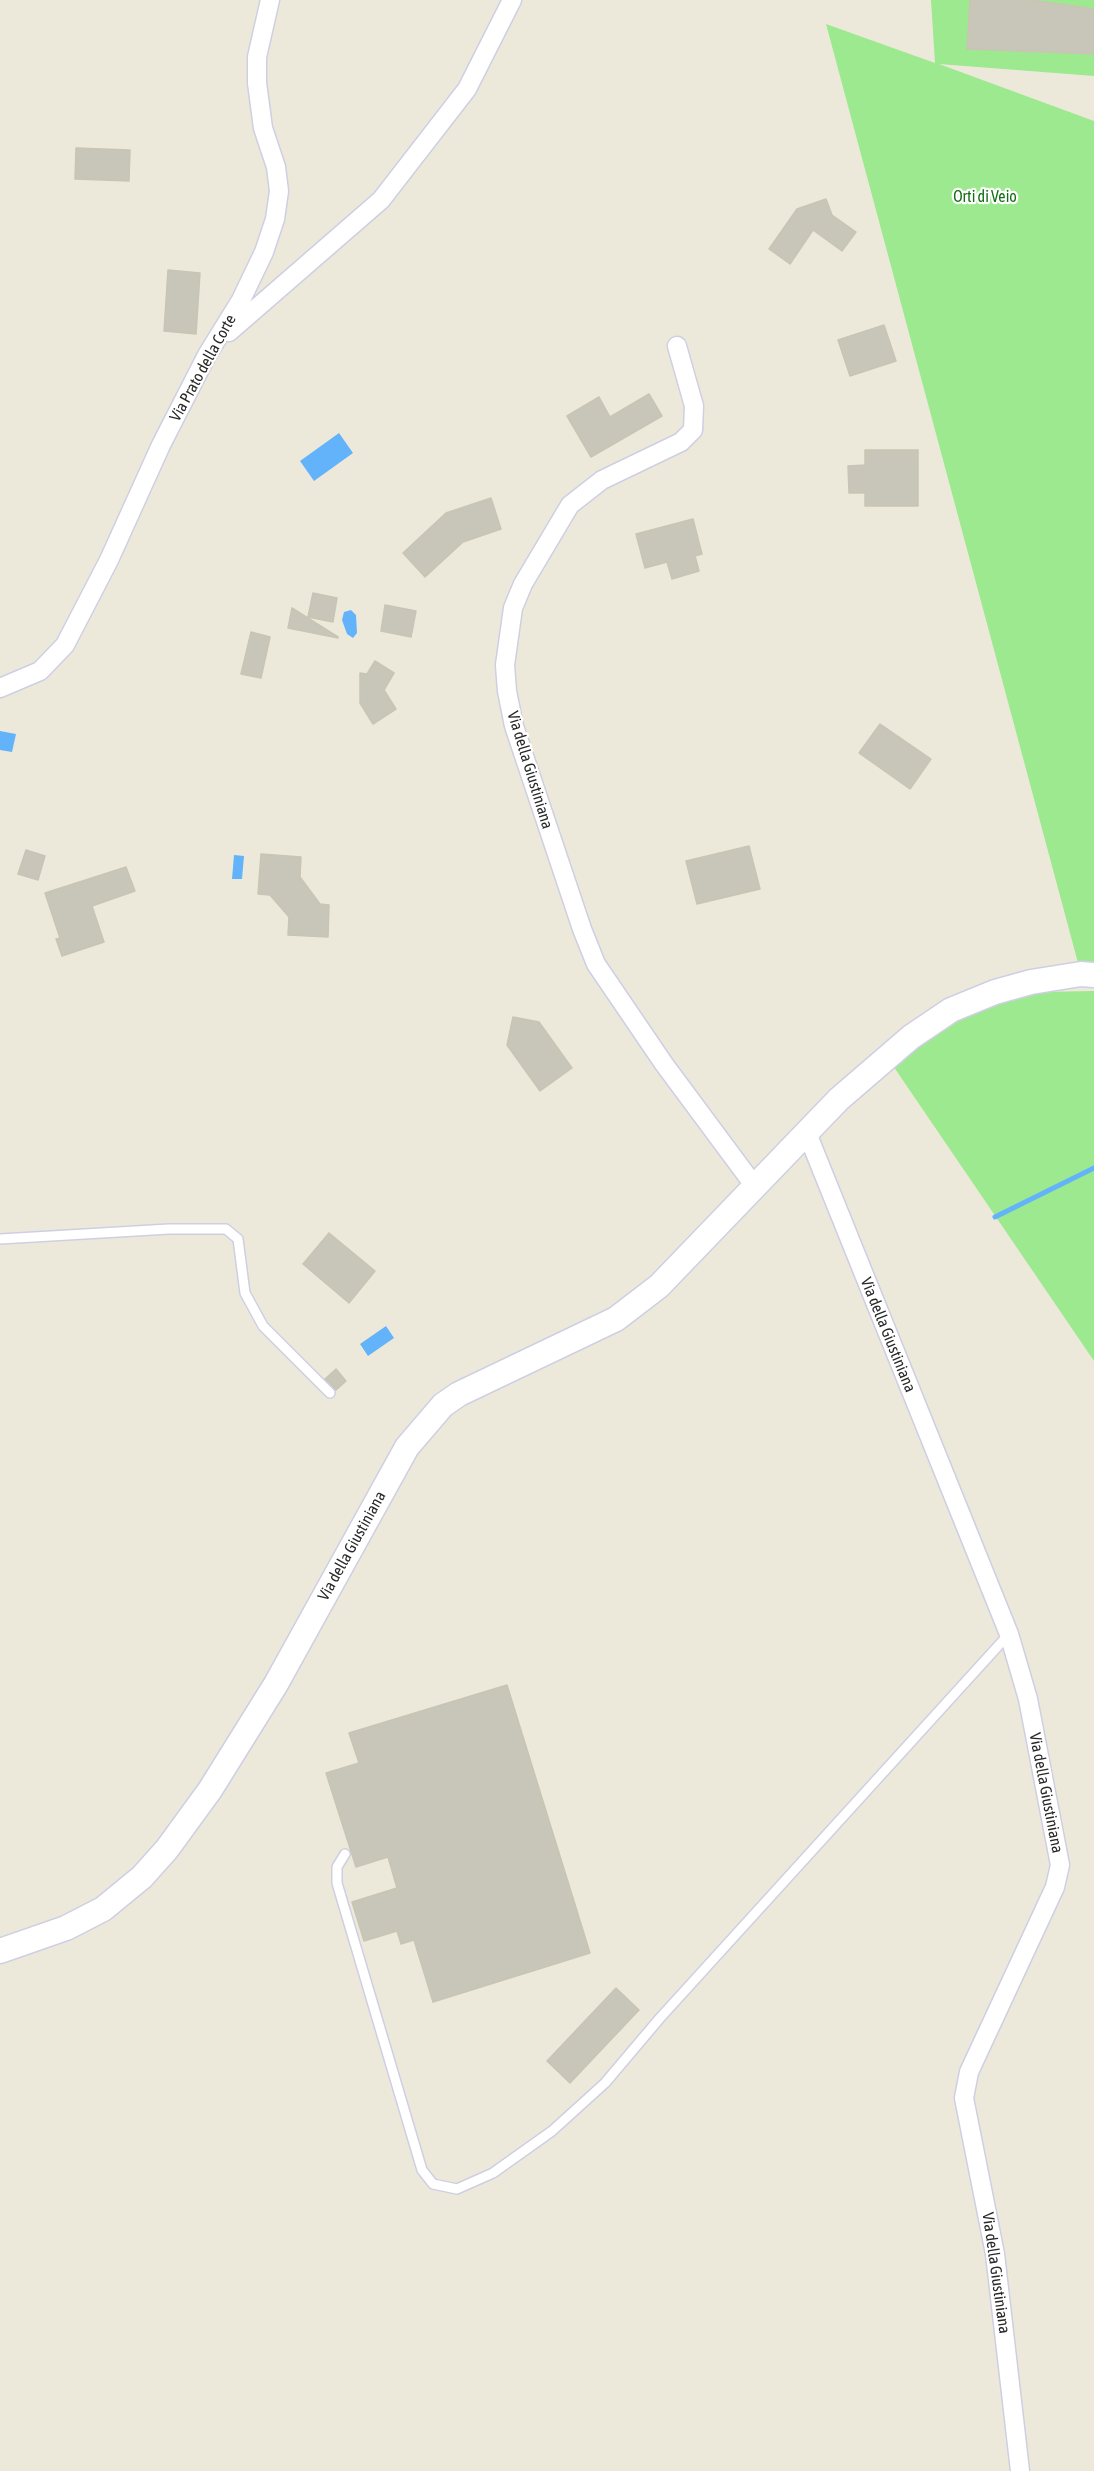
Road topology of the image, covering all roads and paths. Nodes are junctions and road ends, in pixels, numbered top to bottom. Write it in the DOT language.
graph roads {
  1 [pos="270,0"];
  2 [pos="512,0"];
  3 [pos="677,346"];
  4 [pos="207,355"];
  5 [pos="0,688"];
  6 [pos="1094,975"];
  7 [pos="807,1133"];
  8 [pos="756,1188"];
  9 [pos="0,1239"];
  10 [pos="330,1393"];
  11 [pos="1009,1634"];
  12 [pos="345,1854"];
  13 [pos="0,1951"];
  14 [pos="1020,2471"];
  1 -- 4 [label="street, Via Prato della Corte"];
  2 -- 4 [label="street"];
  3 -- 8 [label="street, Via della Giustiniana"];
  4 -- 5 [label="street, Via Prato della Corte"];
  6 -- 7 [label="street, Via della Giustiniana"];
  7 -- 8 [label="street, Via della Giustiniana"];
  7 -- 11 [label="street, Via della Giustiniana"];
  8 -- 13 [label="street, Via della Giustiniana"];
  9 -- 10 [label="lane"];
  11 -- 12 [label="lane"];
  11 -- 14 [label="street, Via della Giustiniana"];
}
